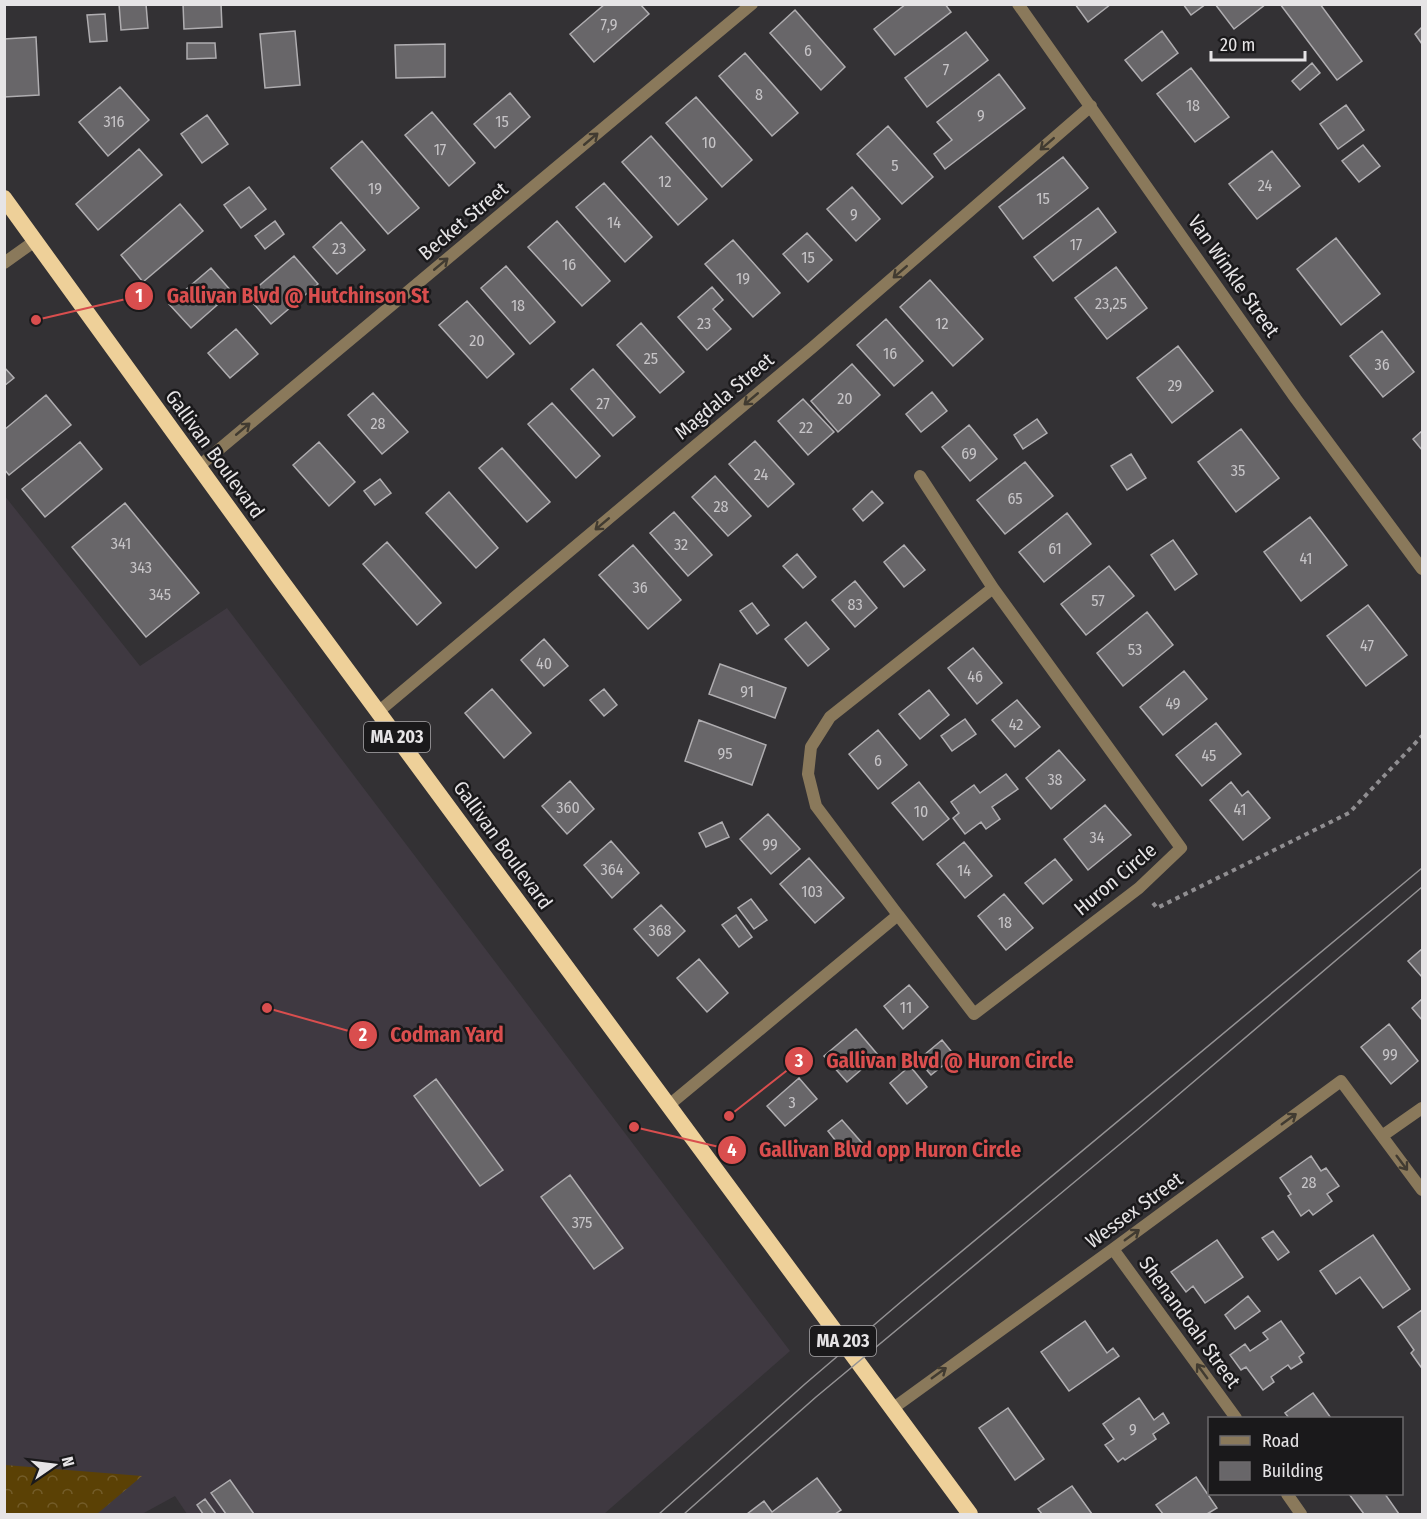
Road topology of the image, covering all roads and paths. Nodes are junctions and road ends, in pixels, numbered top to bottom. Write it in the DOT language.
graph roads {
  1 [pos="752,4"];
  2 [pos="1018,4"];
  3 [pos="1091,106"];
  4 [pos="4,198"];
  5 [pos="35,241"];
  6 [pos="4,263"];
  7 [pos="198,467"];
  8 [pos="920,477"];
  9 [pos="1422,569"];
  10 [pos="993,588"];
  11 [pos="378,712"];
  12 [pos="1422,736"];
  13 [pos="1139,888"];
  14 [pos="898,915"];
  15 [pos="669,1105"];
  16 [pos="1422,1108"];
  17 [pos="1382,1136"];
  18 [pos="1422,1190"];
  19 [pos="1113,1249"];
  20 [pos="892,1408"];
  21 [pos="1235,1417"];
  22 [pos="1288,1495"];
  23 [pos="970,1515"];
  24 [pos="1301,1515"];
  7 -- 1 [label="street, Becket Street, one-way"];
  2 -- 3 [label="street, Van Winkle Street"];
  3 -- 9 [label="street, Van Winkle Street"];
  3 -- 11 [label="street, Magdala Street, one-way"];
  4 -- 5 [label="highway, Gallivan Boulevard / MA 203"];
  5 -- 6 [label="street"];
  5 -- 7 [label="highway, Gallivan Boulevard / MA 203"];
  7 -- 11 [label="highway, Gallivan Boulevard / MA 203"];
  8 -- 10 [label="street, Huron Circle"];
  10 -- 13 [label="street, Huron Circle"];
  10 -- 14 [label="street, Huron Circle"];
  11 -- 15 [label="highway, Gallivan Boulevard / MA 203"];
  12 -- 13 [label="path"];
  13 -- 14 [label="street, Huron Circle"];
  14 -- 15 [label="street"];
  15 -- 20 [label="highway, Gallivan Boulevard / MA 203"];
  16 -- 17 [label="street"];
  17 -- 18 [label="street, one-way"];
  19 -- 17 [label="street, Wessex Street, one-way"];
  20 -- 19 [label="street, Wessex Street, one-way"];
  21 -- 19 [label="street, Shenandoah Street, one-way"];
  20 -- 23 [label="highway, Gallivan Boulevard / MA 203"];
  22 -- 24 [label="street"];
}
